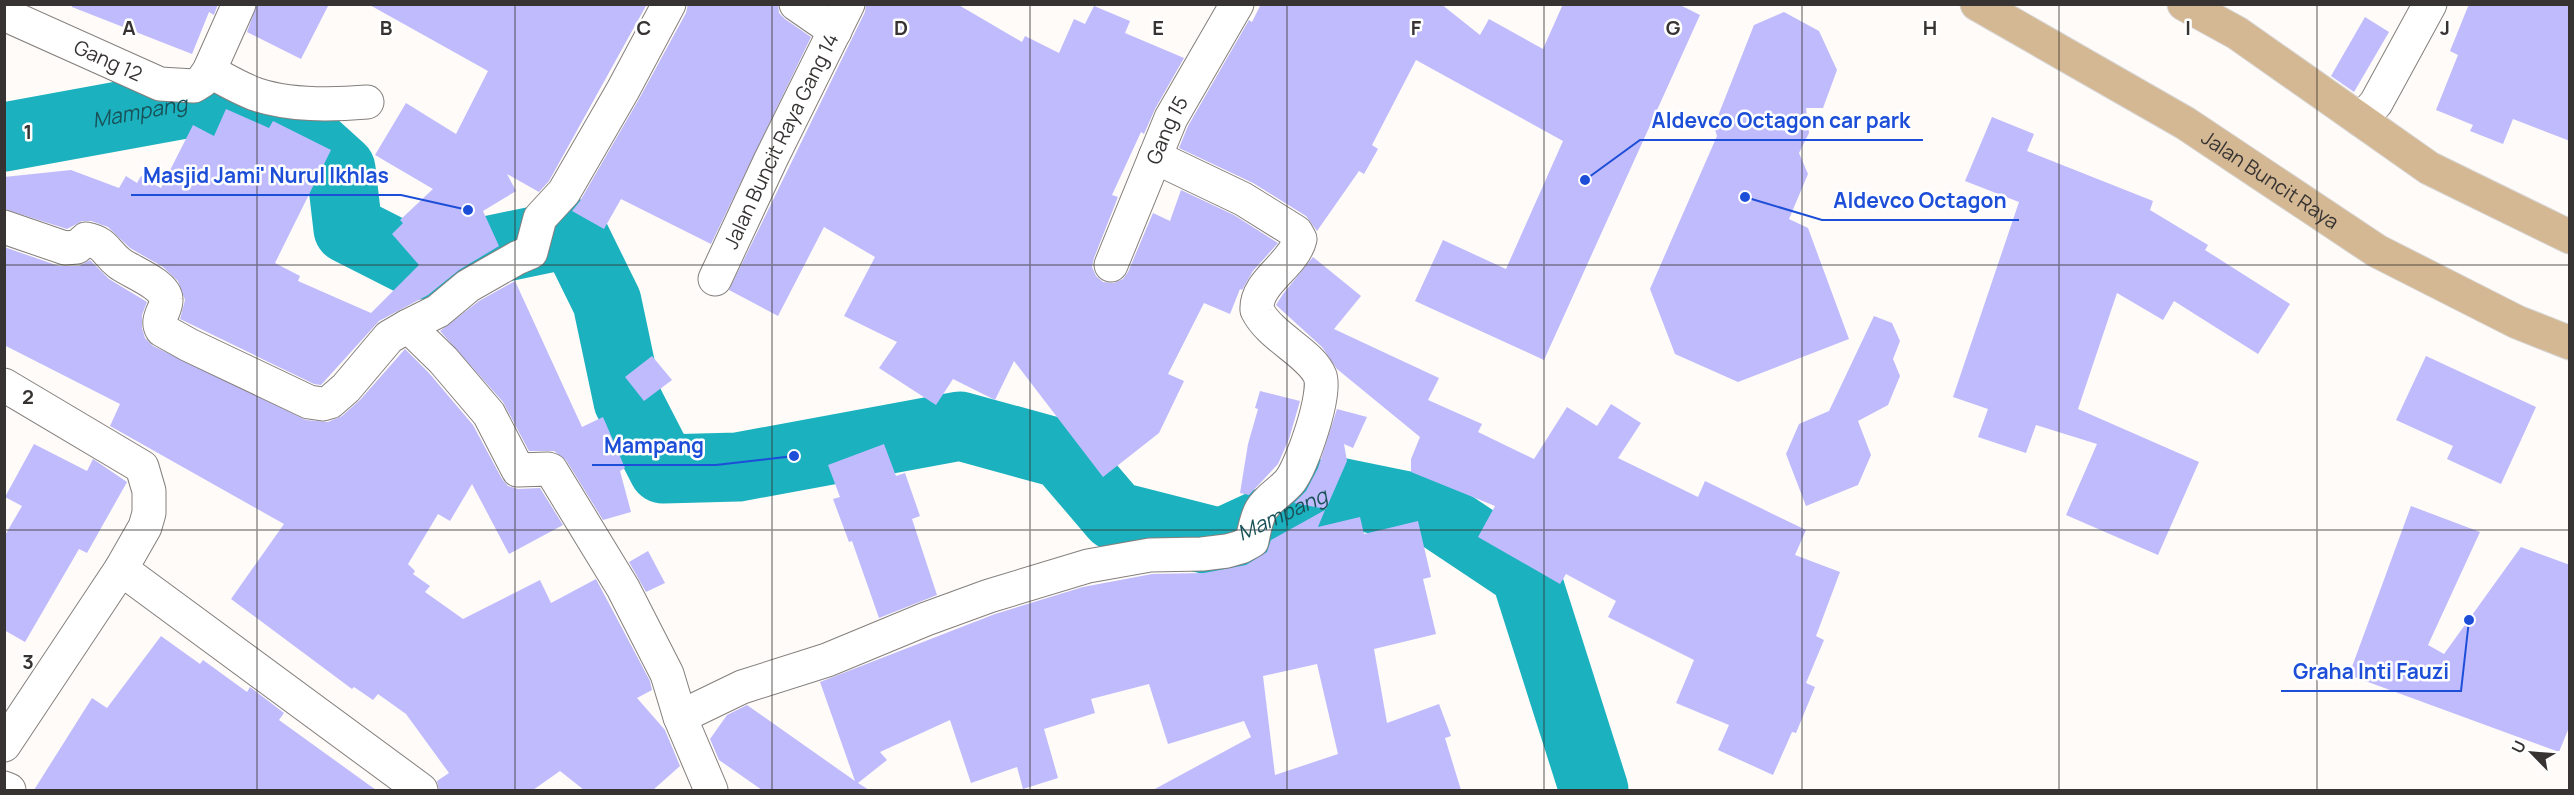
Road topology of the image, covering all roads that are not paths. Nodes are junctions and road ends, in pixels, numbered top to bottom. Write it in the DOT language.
graph roads {
  1 [pos="239,4"];
  2 [pos="669,4"];
  3 [pos="796,4"];
  4 [pos="1237,4"];
  5 [pos="1977,4"];
  6 [pos="2184,4"];
  7 [pos="2430,4"];
  8 [pos="4,14"];
  9 [pos="842,18"];
  10 [pos="209,71"];
  11 [pos="367,102"];
  12 [pos="2361,120"];
  13 [pos="1155,157"];
  14 [pos="4,227"];
  15 [pos="2570,237"];
  16 [pos="1111,265"];
  17 [pos="715,279"];
  18 [pos="408,326"];
  19 [pos="2570,343"];
  20 [pos="4,385"];
  21 [pos="121,569"];
  22 [pos="680,717"];
  23 [pos="4,745"];
  24 [pos="4,788"];
  25 [pos="9,790"];
  26 [pos="421,790"];
  27 [pos="711,790"];
  1 -- 10 [label="street"];
  2 -- 18 [label="street"];
  3 -- 9 [label="street"];
  4 -- 13 [label="street, Gang 15"];
  5 -- 19 [label="main road, Jalan Buncit Raya"];
  6 -- 12 [label="main road"];
  7 -- 12 [label="street"];
  8 -- 10 [label="street, Gang 12"];
  9 -- 17 [label="street, Jalan Buncit Raya Gang 14"];
  10 -- 11 [label="street"];
  12 -- 15 [label="main road"];
  13 -- 16 [label="street, Gang 15"];
  13 -- 22 [label="street"];
  14 -- 18 [label="street"];
  18 -- 22 [label="street"];
  20 -- 21 [label="street"];
  21 -- 23 [label="street"];
  21 -- 26 [label="street"];
  22 -- 27 [label="street"];
  24 -- 25 [label="street"];
}
